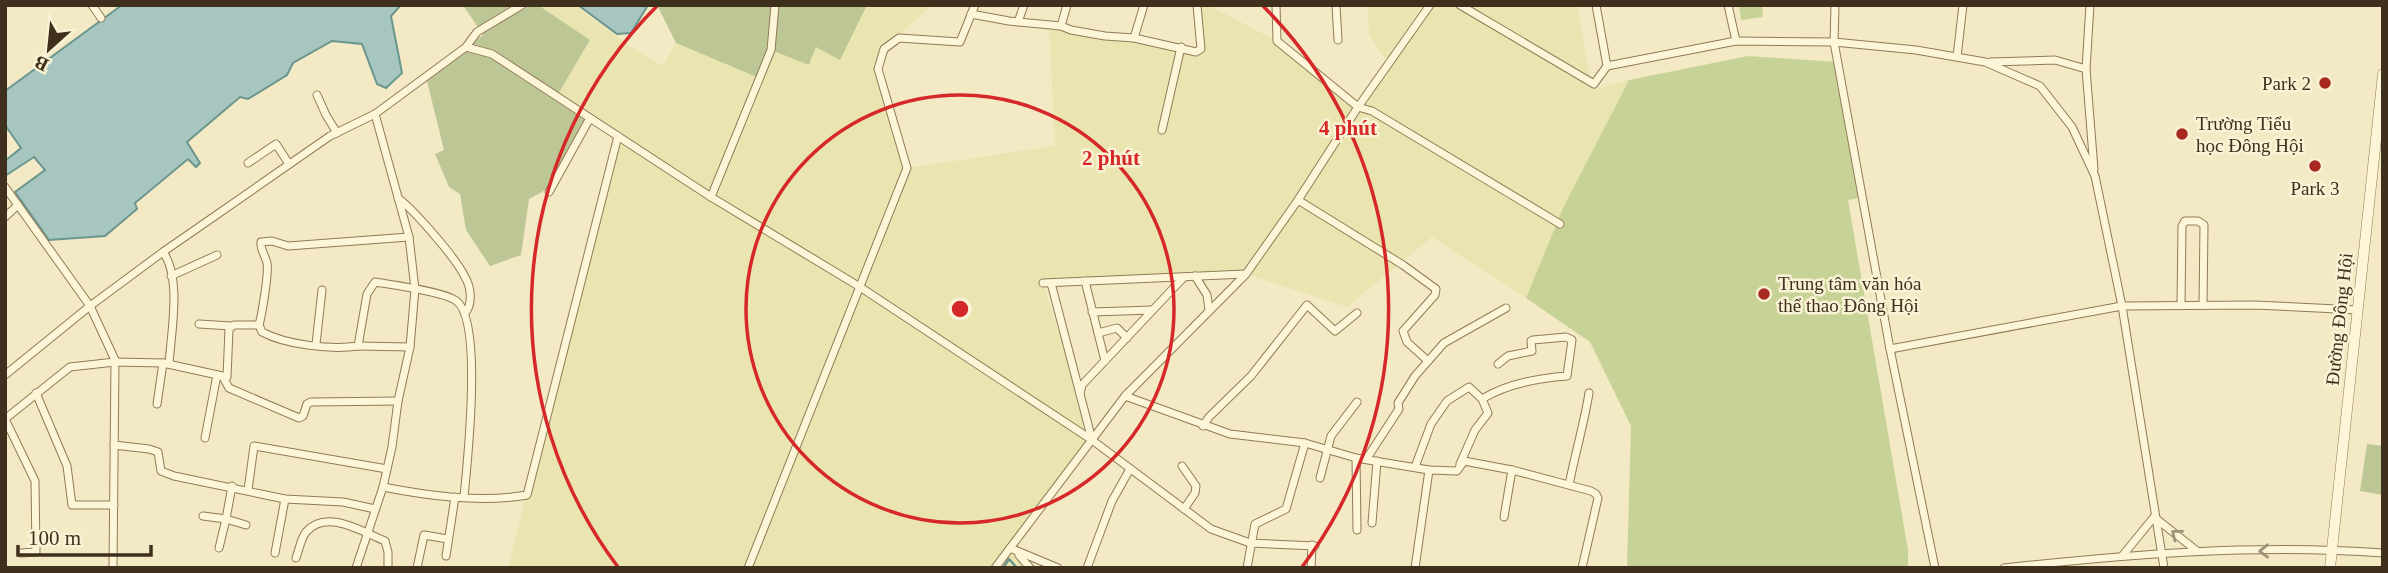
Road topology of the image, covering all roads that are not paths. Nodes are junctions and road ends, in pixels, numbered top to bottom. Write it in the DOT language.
graph roads {
  1 [pos="92,5"];
  2 [pos="522,5"];
  3 [pos="775,5"];
  4 [pos="975,5"];
  5 [pos="1024,5"];
  6 [pos="1067,5"];
  7 [pos="1144,5"];
  8 [pos="1197,5"];
  9 [pos="1276,5"];
  10 [pos="1336,5"];
  11 [pos="1430,5"];
  12 [pos="1460,5"];
  13 [pos="1596,5"];
  14 [pos="1728,5"];
  15 [pos="1835,5"];
  16 [pos="1963,5"];
  17 [pos="2090,5"];
  18 [pos="971,14"];
  19 [pos="101,18"];
  20 [pos="1018,22"];
  21 [pos="1061,26"];
  22 [pos="1134,38"];
  23 [pos="1338,40"];
  24 [pos="1736,41"];
  25 [pos="1834,41"];
  26 [pos="466,47"];
  27 [pos="1181,47"];
  28 [pos="1957,57"];
  29 [pos="1985,62"];
  30 [pos="1607,66"];
  31 [pos="2086,69"];
  32 [pos="2383,74"];
  33 [pos="317,95"];
  34 [pos="1358,107"];
  35 [pos="2381,107"];
  36 [pos="375,114"];
  37 [pos="590,118"];
  38 [pos="1162,130"];
  39 [pos="337,132"];
  40 [pos="618,136"];
  41 [pos="248,163"];
  42 [pos="289,164"];
  43 [pos="2095,176"];
  44 [pos="5,187"];
  45 [pos="549,191"];
  46 [pos="711,197"];
  47 [pos="398,198"];
  48 [pos="1298,200"];
  49 [pos="18,205"];
  50 [pos="5,217"];
  51 [pos="1560,223"];
  52 [pos="408,237"];
  53 [pos="163,252"];
  54 [pos="216,255"];
  55 [pos="1246,274"];
  56 [pos="171,276"];
  57 [pos="1195,276"];
  58 [pos="1184,277"];
  59 [pos="1085,281"];
  60 [pos="860,287"];
  61 [pos="415,289"];
  62 [pos="322,290"];
  63 [pos="2181,305"];
  64 [pos="2203,305"];
  65 [pos="90,306"];
  66 [pos="2122,306"];
  67 [pos="1506,308"];
  68 [pos="1152,310"];
  69 [pos="1209,310"];
  70 [pos="2358,310"];
  71 [pos="1119,311"];
  72 [pos="1093,312"];
  73 [pos="465,313"];
  74 [pos="1357,313"];
  75 [pos="198,324"];
  76 [pos="259,325"];
  77 [pos="231,326"];
  78 [pos="1117,328"];
  79 [pos="1098,333"];
  80 [pos="1127,338"];
  81 [pos="316,344"];
  82 [pos="358,346"];
  83 [pos="410,347"];
  84 [pos="1891,349"];
  85 [pos="1105,361"];
  86 [pos="115,362"];
  87 [pos="1428,362"];
  88 [pos="166,363"];
  89 [pos="1498,364"];
  90 [pos="5,375"];
  91 [pos="220,376"];
  92 [pos="36,393"];
  93 [pos="1589,393"];
  94 [pos="1080,394"];
  95 [pos="1125,396"];
  96 [pos="1482,399"];
  97 [pos="398,401"];
  98 [pos="1357,402"];
  99 [pos="157,404"];
  100 [pos="1203,426"];
  101 [pos="205,438"];
  102 [pos="1092,440"];
  103 [pos="1305,443"];
  104 [pos="114,445"];
  105 [pos="1327,450"];
  106 [pos="1356,458"];
  107 [pos="1367,458"];
  108 [pos="1377,461"];
  109 [pos="1182,466"];
  110 [pos="1415,467"];
  111 [pos="387,469"];
  112 [pos="1130,469"];
  113 [pos="1429,470"];
  114 [pos="1512,470"];
  115 [pos="1457,471"];
  116 [pos="1320,478"];
  117 [pos="1569,485"];
  118 [pos="232,486"];
  119 [pos="383,487"];
  120 [pos="248,490"];
  121 [pos="455,497"];
  122 [pos="464,497"];
  123 [pos="285,499"];
  124 [pos="114,505"];
  125 [pos="376,509"];
  126 [pos="1184,509"];
  127 [pos="203,516"];
  128 [pos="1504,517"];
  129 [pos="2154,517"];
  130 [pos="226,519"];
  131 [pos="1372,523"];
  132 [pos="246,525"];
  133 [pos="1357,530"];
  134 [pos="367,533"];
  135 [pos="448,539"];
  136 [pos="1250,543"];
  137 [pos="219,548"];
  138 [pos="1014,550"];
  139 [pos="2332,550"];
  140 [pos="275,552"];
  141 [pos="2160,552"];
  142 [pos="2198,552"];
  143 [pos="21,553"];
  144 [pos="2383,553"];
  145 [pos="2123,555"];
  146 [pos="446,556"];
  147 [pos="296,558"];
  148 [pos="113,568"];
  149 [pos="356,568"];
  150 [pos="388,568"];
  151 [pos="417,568"];
  152 [pos="748,568"];
  153 [pos="995,568"];
  154 [pos="1030,568"];
  155 [pos="1058,568"];
  156 [pos="1087,568"];
  157 [pos="1247,568"];
  158 [pos="1311,568"];
  159 [pos="1415,568"];
  160 [pos="1582,568"];
  161 [pos="1935,568"];
  162 [pos="2004,568"];
  163 [pos="2164,568"];
  164 [pos="2330,568"];
  1 -- 19 [label="street"];
  2 -- 26 [label="street"];
  3 -- 46 [label="street"];
  4 -- 18 [label="street"];
  5 -- 20 [label="street"];
  6 -- 21 [label="street"];
  7 -- 22 [label="street"];
  8 -- 27 [label="street"];
  9 -- 34 [label="street"];
  10 -- 23 [label="street"];
  11 -- 34 [label="street"];
  12 -- 30 [label="street"];
  13 -- 30 [label="street"];
  14 -- 24 [label="street"];
  15 -- 25 [label="street"];
  16 -- 28 [label="street"];
  17 -- 31 [label="street"];
  18 -- 20 [label="street"];
  18 -- 60 [label="street"];
  20 -- 21 [label="street"];
  21 -- 22 [label="street"];
  22 -- 27 [label="street"];
  24 -- 25 [label="street"];
  24 -- 30 [label="street"];
  25 -- 28 [label="street"];
  25 -- 84 [label="street"];
  26 -- 36 [label="street"];
  26 -- 37 [label="street"];
  27 -- 38 [label="street"];
  28 -- 29 [label="street"];
  29 -- 31 [label="street"];
  29 -- 43 [label="street"];
  31 -- 43 [label="street"];
  32 -- 35 [label="street, Đường Đông Hội"];
  33 -- 39 [label="street"];
  34 -- 48 [label="street"];
  34 -- 51 [label="street"];
  35 -- 70 [label="street, Đường Đông Hội"];
  36 -- 39 [label="street"];
  36 -- 47 [label="street"];
  37 -- 40 [label="street"];
  37 -- 45 [label="street"];
  39 -- 42 [label="street"];
  40 -- 46 [label="street"];
  40 -- 122 [label="street"];
  41 -- 42 [label="street"];
  42 -- 53 [label="street"];
  43 -- 66 [label="street"];
  44 -- 49 [label="street"];
  46 -- 60 [label="street"];
  47 -- 52 [label="street"];
  47 -- 73 [label="street"];
  48 -- 55 [label="street"];
  48 -- 87 [label="street"];
  49 -- 50 [label="street"];
  49 -- 65 [label="street"];
  52 -- 61 [label="street"];
  52 -- 76 [label="street"];
  53 -- 56 [label="street"];
  53 -- 65 [label="street"];
  54 -- 56 [label="street"];
  55 -- 57 [label="street"];
  55 -- 69 [label="street"];
  56 -- 88 [label="street"];
  57 -- 58 [label="street"];
  57 -- 69 [label="street"];
  58 -- 59 [label="street"];
  58 -- 68 [label="street"];
  59 -- 72 [label="street"];
  59 -- 94 [label="street"];
  60 -- 102 [label="street"];
  60 -- 152 [label="street"];
  61 -- 73 [label="street"];
  61 -- 82 [label="street"];
  61 -- 83 [label="street"];
  62 -- 81 [label="street"];
  63 -- 64 [label="street"];
  63 -- 64 [label="street"];
  63 -- 66 [label="street"];
  64 -- 70 [label="street"];
  65 -- 86 [label="street"];
  65 -- 90 [label="street"];
  66 -- 84 [label="street"];
  66 -- 129 [label="street"];
  67 -- 87 [label="street"];
  68 -- 71 [label="street"];
  68 -- 80 [label="street"];
  69 -- 95 [label="street"];
  70 -- 139 [label="street, Đường Đông Hội"];
  71 -- 72 [label="street"];
  71 -- 78 [label="street"];
  72 -- 79 [label="street"];
  73 -- 122 [label="street"];
  74 -- 100 [label="street"];
  75 -- 77 [label="street"];
  76 -- 77 [label="street"];
  76 -- 81 [label="street"];
  77 -- 91 [label="street"];
  78 -- 79 [label="street"];
  78 -- 80 [label="street"];
  79 -- 85 [label="street"];
  80 -- 85 [label="street"];
  81 -- 82 [label="street"];
  82 -- 83 [label="street"];
  83 -- 97 [label="street"];
  84 -- 161 [label="street"];
  85 -- 94 [label="street"];
  86 -- 88 [label="street"];
  86 -- 92 [label="street"];
  86 -- 104 [label="street"];
  87 -- 107 [label="street"];
  88 -- 91 [label="street"];
  88 -- 99 [label="street"];
  89 -- 96 [label="street"];
  91 -- 97 [label="street"];
  91 -- 101 [label="street"];
  92 -- 124 [label="street"];
  92 -- 143 [label="street"];
  93 -- 117 [label="street"];
  94 -- 102 [label="street"];
  95 -- 100 [label="street"];
  95 -- 102 [label="street"];
  96 -- 110 [label="street"];
  96 -- 115 [label="street"];
  97 -- 111 [label="street"];
  98 -- 105 [label="street"];
  100 -- 103 [label="street"];
  102 -- 112 [label="street"];
  102 -- 138 [label="street"];
  103 -- 105 [label="street"];
  103 -- 136 [label="street"];
  104 -- 118 [label="street"];
  104 -- 124 [label="street"];
  105 -- 106 [label="street"];
  105 -- 116 [label="street"];
  106 -- 107 [label="street"];
  106 -- 133 [label="street"];
  107 -- 108 [label="street"];
  108 -- 110 [label="street"];
  108 -- 131 [label="street"];
  109 -- 126 [label="street"];
  110 -- 113 [label="street"];
  111 -- 119 [label="street"];
  111 -- 120 [label="street"];
  112 -- 126 [label="street"];
  112 -- 156 [label="street"];
  113 -- 115 [label="street"];
  113 -- 159 [label="street"];
  114 -- 115 [label="street"];
  114 -- 117 [label="street"];
  114 -- 128 [label="street"];
  117 -- 160 [label="street"];
  118 -- 120 [label="street"];
  118 -- 130 [label="street"];
  119 -- 121 [label="street"];
  119 -- 125 [label="street"];
  120 -- 123 [label="street"];
  121 -- 122 [label="street"];
  121 -- 135 [label="street"];
  123 -- 125 [label="street"];
  123 -- 140 [label="street"];
  124 -- 148 [label="street"];
  125 -- 134 [label="street"];
  126 -- 136 [label="street"];
  127 -- 130 [label="street"];
  129 -- 141 [label="street"];
  142 -- 129 [label="street, one-way"];
  129 -- 145 [label="street"];
  130 -- 132 [label="street"];
  130 -- 137 [label="street"];
  134 -- 147 [label="street"];
  134 -- 149 [label="street"];
  134 -- 150 [label="street"];
  135 -- 146 [label="street"];
  135 -- 151 [label="street"];
  136 -- 157 [label="street"];
  136 -- 158 [label="street"];
  138 -- 153 [label="street"];
  138 -- 154 [label="street"];
  138 -- 155 [label="street"];
  139 -- 142 [label="street, one-way"];
  139 -- 144 [label="street"];
  139 -- 164 [label="street, Đường Đông Hội"];
  141 -- 142 [label="street"];
  141 -- 145 [label="street"];
  141 -- 163 [label="street"];
  145 -- 162 [label="street"];
}
